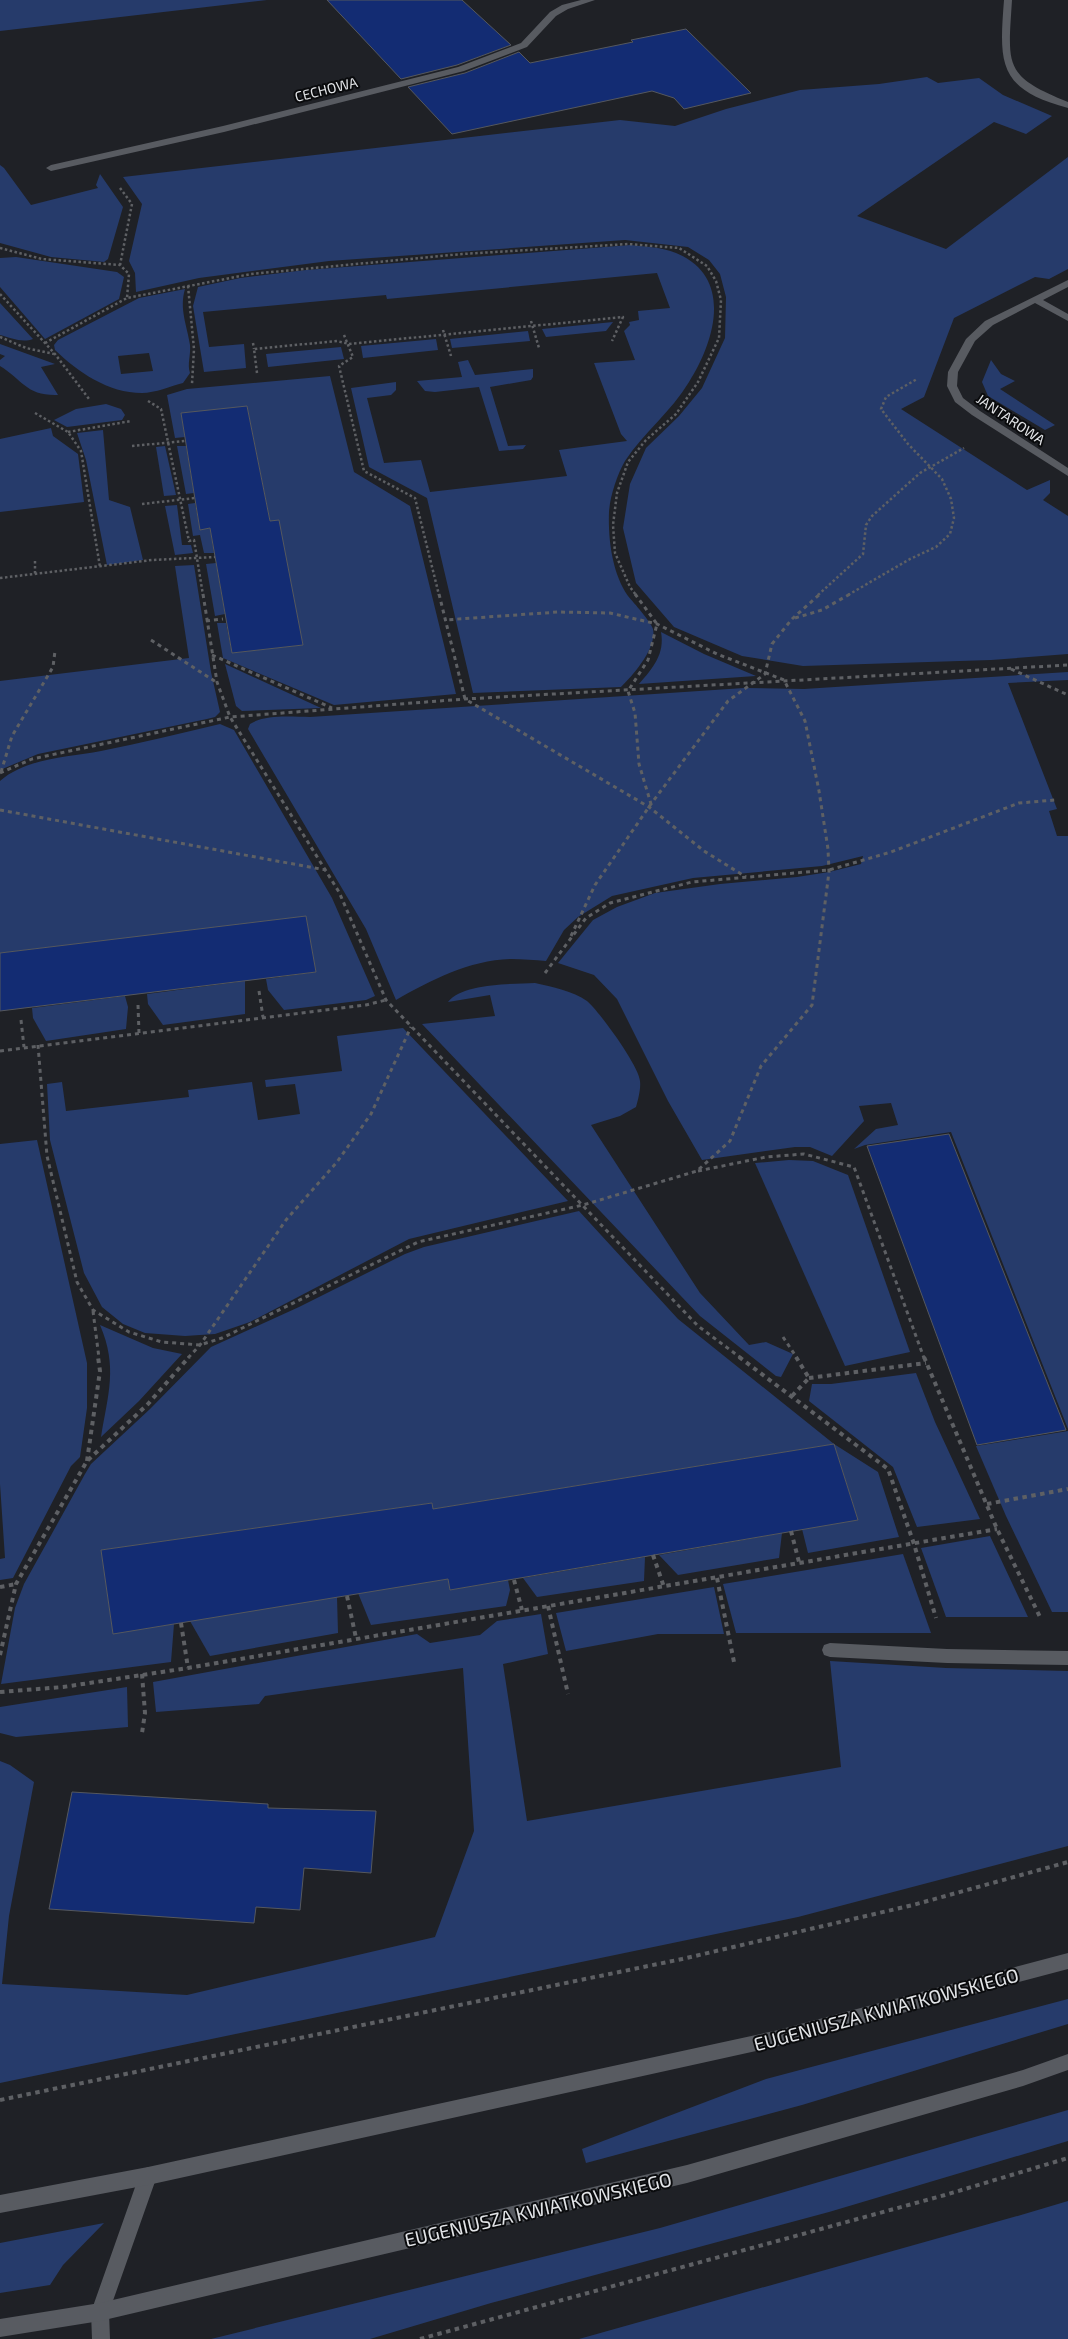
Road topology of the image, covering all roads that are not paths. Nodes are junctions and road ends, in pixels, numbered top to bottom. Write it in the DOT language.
graph roads {
  1 [pos="591,0"];
  2 [pos="1008,0"];
  3 [pos="1066,103"];
  4 [pos="51,168"];
  5 [pos="1068,283"];
  6 [pos="1035,299"];
  7 [pos="1068,318"];
  8 [pos="1068,473"];
  9 [pos="830,1650"];
  10 [pos="1068,1658"];
  11 [pos="1068,1961"];
  12 [pos="1068,2062"];
  13 [pos="148,2176"];
  14 [pos="0,2204"];
  15 [pos="100,2312"];
  16 [pos="0,2328"];
  17 [pos="101,2339"];
  1 -- 4 [label="main road, CECHOWA"];
  2 -- 3 [label="main road"];
  5 -- 6 [label="street, JANTAROWA"];
  6 -- 7 [label="main road"];
  6 -- 8 [label="street, JANTAROWA"];
  9 -- 10 [label="main road"];
  11 -- 13 [label="main road, EUGENIUSZA KWIATKOWSKIEGO"];
  12 -- 15 [label="main road, EUGENIUSZA KWIATKOWSKIEGO"];
  13 -- 14 [label="main road, EUGENIUSZA KWIATKOWSKIEGO"];
  13 -- 15 [label="main road"];
  15 -- 16 [label="main road, EUGENIUSZA KWIATKOWSKIEGO"];
  15 -- 17 [label="main road"];
}
